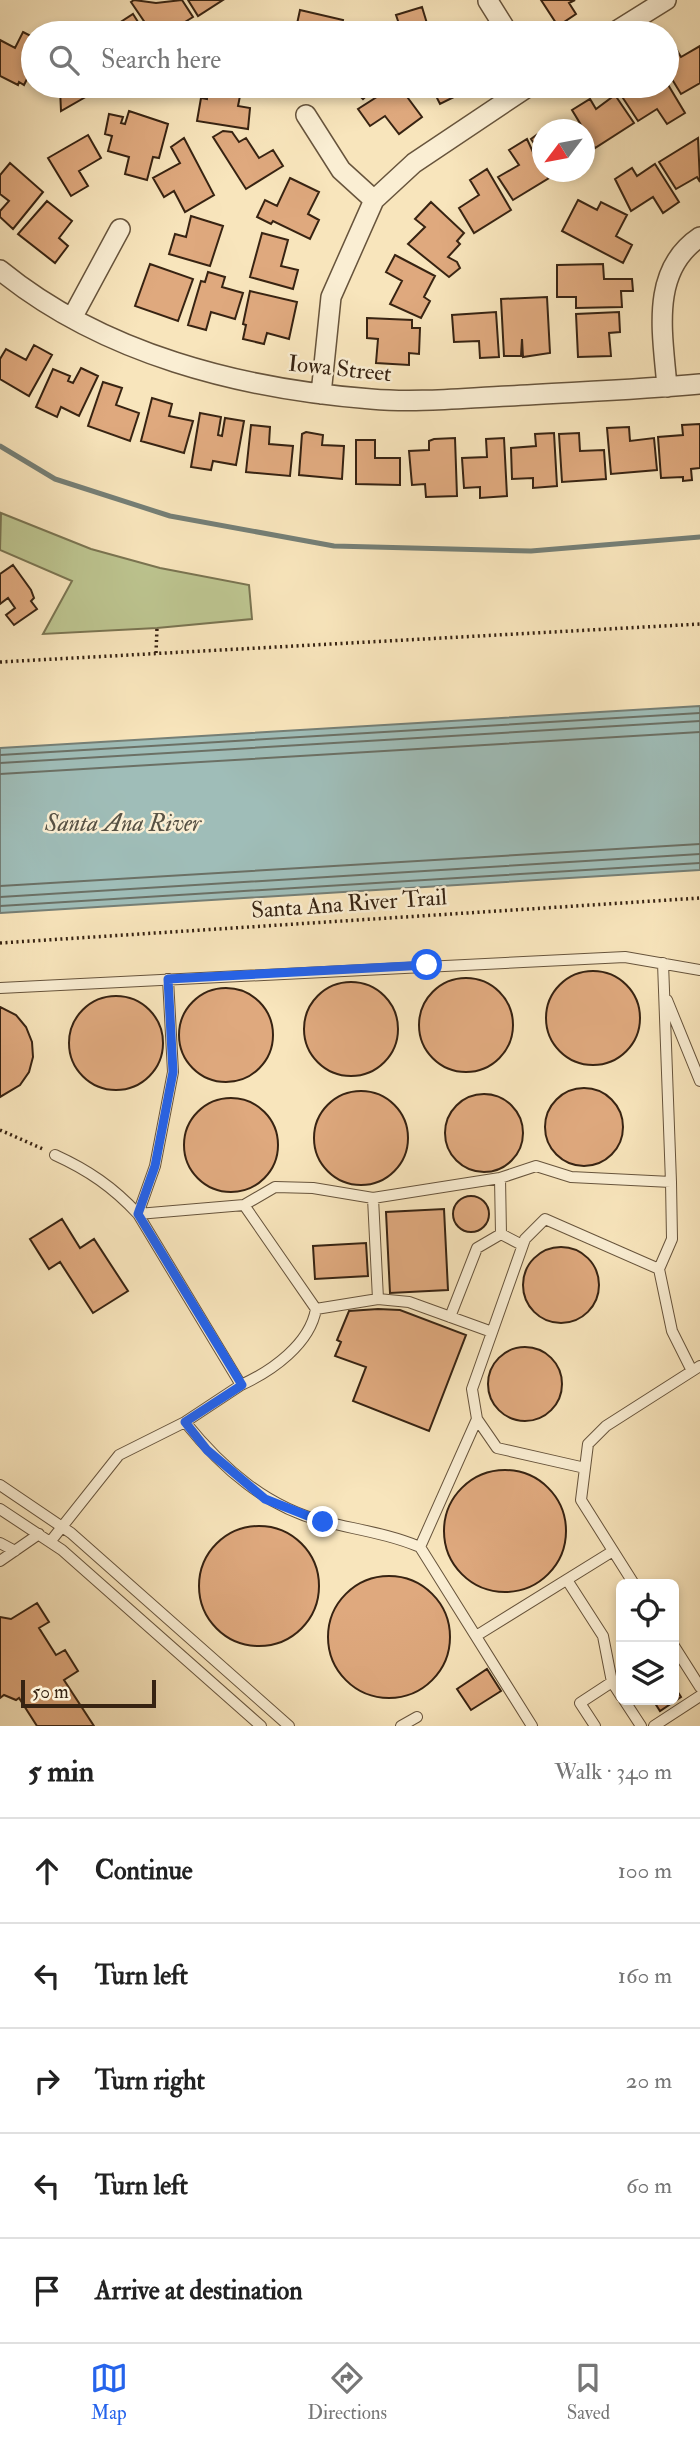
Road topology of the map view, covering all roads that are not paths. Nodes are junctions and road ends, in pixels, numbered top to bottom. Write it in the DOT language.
graph roads {
  1 [pos="666,0"];
  2 [pos="488,1"];
  3 [pos="500,21"];
  4 [pos="632,21"];
  5 [pos="511,98"];
  6 [pos="306,114"];
  7 [pos="374,200"];
  8 [pos="120,229"];
  9 [pos="700,237"];
  10 [pos="0,270"];
  11 [pos="72,318"];
  12 [pos="700,384"];
  13 [pos="667,387"];
  14 [pos="321,394"];
  15 [pos="663,963"];
  16 [pos="700,970"];
  17 [pos="168,979"];
  18 [pos="0,988"];
  19 [pos="664,994"];
  20 [pos="700,1081"];
  21 [pos="55,1155"];
  22 [pos="500,1178"];
  23 [pos="671,1182"];
  24 [pos="373,1198"];
  25 [pos="244,1205"];
  26 [pos="138,1214"];
  27 [pos="501,1234"];
  28 [pos="522,1245"];
  29 [pos="659,1269"];
  30 [pos="378,1299"];
  31 [pos="316,1309"];
  32 [pos="450,1317"];
  33 [pos="492,1332"];
  34 [pos="696,1368"];
  35 [pos="242,1385"];
  36 [pos="477,1419"];
  37 [pos="185,1422"];
  38 [pos="585,1468"];
  39 [pos="0,1485"];
  40 [pos="0,1509"];
  41 [pos="61,1526"];
  42 [pos="39,1534"];
  43 [pos="50,1542"];
  44 [pos="0,1543"];
  45 [pos="420,1548"];
  46 [pos="15,1551"];
  47 [pos="613,1551"];
  48 [pos="0,1560"];
  49 [pos="632,1579"];
  50 [pos="567,1580"];
  51 [pos="476,1636"];
  52 [pos="679,1654"];
  53 [pos="612,1682"];
  54 [pos="616,1688"];
  55 [pos="700,1688"];
  56 [pos="700,1696"];
  57 [pos="628,1705"];
  58 [pos="417,1717"];
  59 [pos="261,1726"];
  60 [pos="289,1726"];
  61 [pos="401,1726"];
  62 [pos="532,1726"];
  63 [pos="595,1726"];
  64 [pos="641,1726"];
  65 [pos="654,1726"];
  1 -- 4 [label="street"];
  2 -- 3 [label="street"];
  5 -- 7 [label="street"];
  6 -- 7 [label="street"];
  7 -- 14 [label="street"];
  8 -- 11 [label="street"];
  9 -- 13 [label="street"];
  10 -- 11 [label="street, Iowa Street"];
  11 -- 14 [label="street, Iowa Street"];
  12 -- 13 [label="street, Iowa Street"];
  13 -- 14 [label="street, Iowa Street"];
  15 -- 16 [label="lane"];
  15 -- 17 [label="lane"];
  15 -- 19 [label="lane"];
  17 -- 18 [label="lane"];
  17 -- 26 [label="lane"];
  19 -- 20 [label="lane"];
  19 -- 23 [label="lane"];
  21 -- 26 [label="lane"];
  22 -- 23 [label="lane"];
  22 -- 24 [label="lane"];
  22 -- 27 [label="lane"];
  23 -- 29 [label="lane"];
  24 -- 25 [label="lane"];
  24 -- 30 [label="lane"];
  25 -- 26 [label="lane"];
  25 -- 31 [label="lane"];
  26 -- 35 [label="lane"];
  27 -- 28 [label="lane"];
  27 -- 32 [label="lane"];
  28 -- 29 [label="lane"];
  28 -- 33 [label="lane"];
  29 -- 34 [label="lane"];
  30 -- 31 [label="lane"];
  30 -- 32 [label="lane"];
  31 -- 35 [label="lane"];
  32 -- 33 [label="lane"];
  33 -- 36 [label="lane"];
  34 -- 38 [label="lane"];
  35 -- 37 [label="lane"];
  36 -- 38 [label="lane"];
  36 -- 45 [label="lane"];
  37 -- 41 [label="lane"];
  37 -- 45 [label="lane"];
  38 -- 47 [label="lane"];
  39 -- 41 [label="lane"];
  40 -- 42 [label="lane"];
  41 -- 43 [label="lane"];
  41 -- 60 [label="lane"];
  42 -- 43 [label="lane"];
  42 -- 46 [label="lane"];
  43 -- 59 [label="lane"];
  44 -- 46 [label="lane"];
  45 -- 51 [label="lane"];
  46 -- 48 [label="lane"];
  47 -- 49 [label="lane"];
  47 -- 50 [label="lane"];
  50 -- 51 [label="lane"];
  50 -- 53 [label="lane"];
  51 -- 62 [label="lane"];
  52 -- 55 [label="lane"];
  53 -- 54 [label="lane"];
  53 -- 63 [label="lane"];
  56 -- 65 [label="lane"];
  57 -- 64 [label="lane"];
  58 -- 61 [label="lane"];
}
